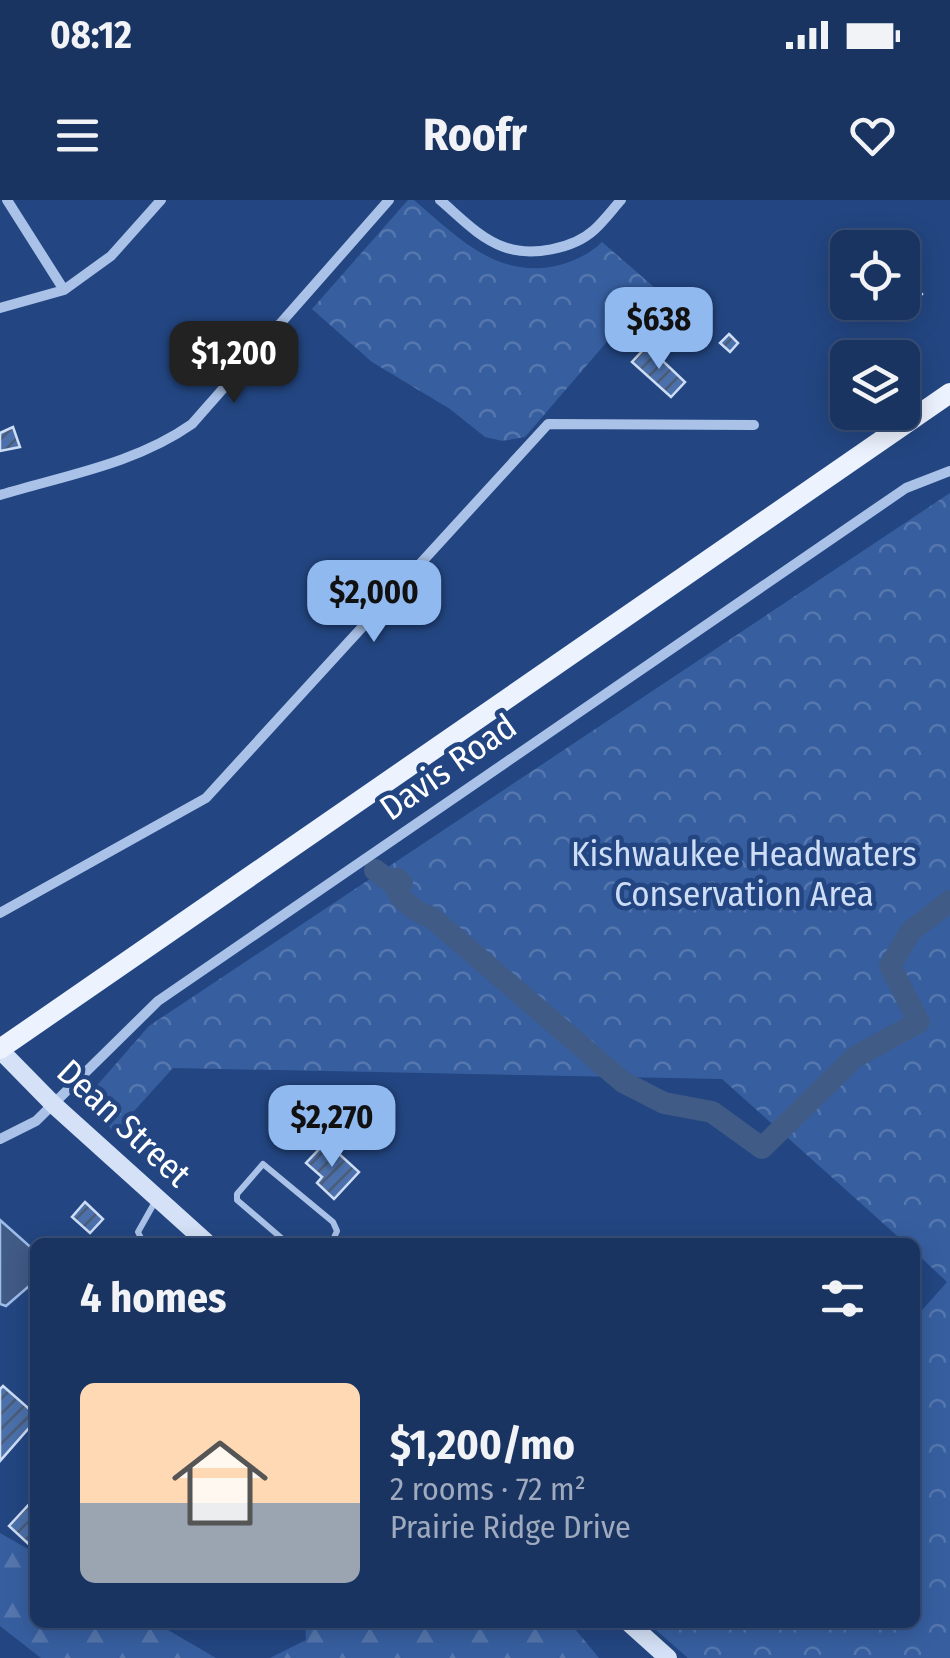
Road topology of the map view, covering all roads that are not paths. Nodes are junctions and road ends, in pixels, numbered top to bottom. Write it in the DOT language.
graph roads {
  1 [pos="7,200"];
  2 [pos="161,200"];
  3 [pos="389,200"];
  4 [pos="440,200"];
  5 [pos="620,200"];
  6 [pos="64,290"];
  7 [pos="0,308"];
  8 [pos="950,394"];
  9 [pos="754,425"];
  10 [pos="950,471"];
  11 [pos="0,495"];
  12 [pos="0,914"];
  13 [pos="0,1050"];
  14 [pos="54,1105"];
  15 [pos="0,1139"];
  16 [pos="157,1199"];
  17 [pos="141,1238"];
  18 [pos="201,1238"];
  19 [pos="281,1238"];
  20 [pos="333,1238"];
  21 [pos="635,1628"];
  22 [pos="668,1658"];
  1 -- 6 [label="street"];
  2 -- 6 [label="street"];
  3 -- 11 [label="street"];
  4 -- 5 [label="street"];
  6 -- 7 [label="street"];
  8 -- 13 [label="main road"];
  9 -- 12 [label="street"];
  10 -- 14 [label="street, Davis Road"];
  13 -- 14 [label="street, Dean Street"];
  14 -- 15 [label="street, Davis Road"];
  14 -- 16 [label="street, Dean Street"];
  16 -- 17 [label="lane"];
  16 -- 18 [label="street, Dean Street"];
  19 -- 20 [label="lane"];
  21 -- 22 [label="street"];
}
